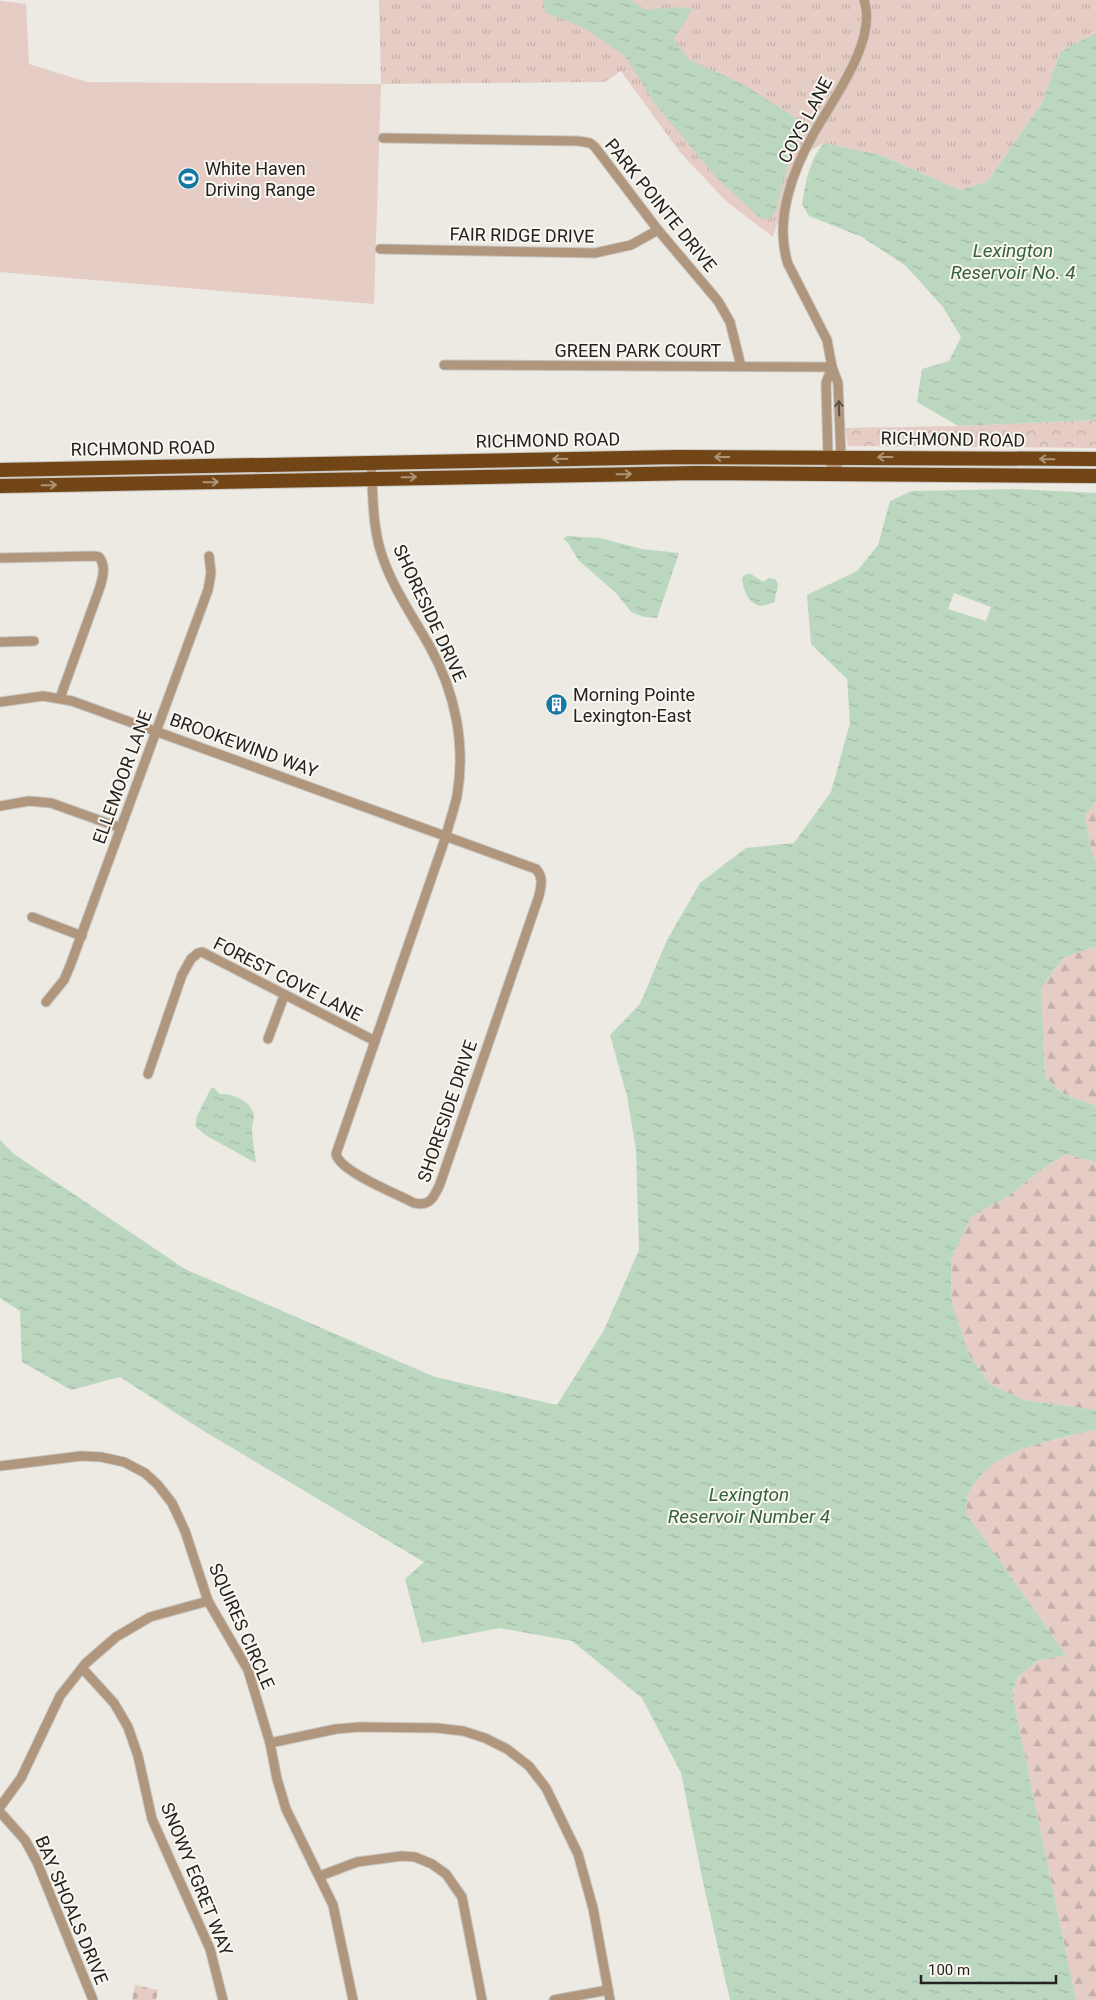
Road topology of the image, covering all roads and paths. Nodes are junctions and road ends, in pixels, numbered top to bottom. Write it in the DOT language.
graph roads {
  1 [pos="864,0"];
  2 [pos="382,138"];
  3 [pos="658,230"];
  4 [pos="380,249"];
  5 [pos="444,365"];
  6 [pos="741,366"];
  7 [pos="832,367"];
  8 [pos="834,457"];
  9 [pos="1096,459"];
  10 [pos="371,462"];
  11 [pos="0,470"];
  12 [pos="834,473"];
  13 [pos="1096,476"];
  14 [pos="372,478"];
  15 [pos="0,486"];
  16 [pos="208,556"];
  17 [pos="0,558"];
  18 [pos="34,641"];
  19 [pos="0,642"];
  20 [pos="60,698"];
  21 [pos="0,702"];
  22 [pos="156,731"];
  23 [pos="0,806"];
  24 [pos="121,828"];
  25 [pos="446,836"];
  26 [pos="32,917"];
  27 [pos="82,936"];
  28 [pos="284,996"];
  29 [pos="46,1002"];
  30 [pos="268,1039"];
  31 [pos="375,1041"];
  32 [pos="148,1074"];
  33 [pos="0,1466"];
  34 [pos="208,1601"];
  35 [pos="82,1668"];
  36 [pos="270,1744"];
  37 [pos="0,1807"];
  38 [pos="0,1812"];
  39 [pos="320,1876"];
  40 [pos="608,1990"];
  41 [pos="93,2000"];
  42 [pos="224,2000"];
  43 [pos="353,2000"];
  44 [pos="482,2000"];
  45 [pos="554,2000"];
  46 [pos="610,2000"];
  1 -- 7 [label="street, COYS LANE"];
  2 -- 3 [label="street, PARK POINTE DRIVE"];
  3 -- 4 [label="street, FAIR RIDGE DRIVE"];
  3 -- 6 [label="street, PARK POINTE DRIVE"];
  5 -- 6 [label="street, GREEN PARK COURT"];
  6 -- 7 [label="street, GREEN PARK COURT"];
  7 -- 8 [label="street, COYS LANE"];
  9 -- 8 [label="highway, RICHMOND ROAD, one-way"];
  8 -- 10 [label="highway, RICHMOND ROAD, one-way"];
  8 -- 12 [label="street, COYS LANE"];
  10 -- 11 [label="highway, RICHMOND ROAD"];
  10 -- 14 [label="street, SHORESIDE DRIVE"];
  12 -- 13 [label="highway, RICHMOND ROAD"];
  14 -- 12 [label="highway, RICHMOND ROAD, one-way"];
  15 -- 14 [label="highway, RICHMOND ROAD, one-way"];
  14 -- 25 [label="street, SHORESIDE DRIVE"];
  16 -- 22 [label="street, ELLEMOOR LANE"];
  17 -- 20 [label="street"];
  18 -- 19 [label="street"];
  20 -- 21 [label="street, BROOKEWIND WAY"];
  20 -- 22 [label="street, BROOKEWIND WAY"];
  22 -- 24 [label="street, ELLEMOOR LANE"];
  22 -- 25 [label="street, BROOKEWIND WAY"];
  23 -- 24 [label="street"];
  24 -- 27 [label="street, ELLEMOOR LANE"];
  25 -- 31 [label="street, SHORESIDE DRIVE"];
  25 -- 31 [label="street, SHORESIDE DRIVE"];
  26 -- 27 [label="street"];
  27 -- 29 [label="street, ELLEMOOR LANE"];
  28 -- 30 [label="street"];
  28 -- 31 [label="street, FOREST COVE LANE"];
  28 -- 32 [label="street, FOREST COVE LANE"];
  33 -- 34 [label="street, SQUIRES CIRCLE"];
  34 -- 35 [label="street"];
  34 -- 36 [label="street, SQUIRES CIRCLE"];
  35 -- 37 [label="street"];
  35 -- 42 [label="street, SNOWY EGRET WAY"];
  36 -- 39 [label="street, SQUIRES CIRCLE"];
  36 -- 40 [label="street"];
  38 -- 41 [label="street, BAY SHOALS DRIVE"];
  39 -- 43 [label="street, SQUIRES CIRCLE"];
  39 -- 44 [label="street"];
  40 -- 45 [label="street"];
  40 -- 46 [label="street"];
}
